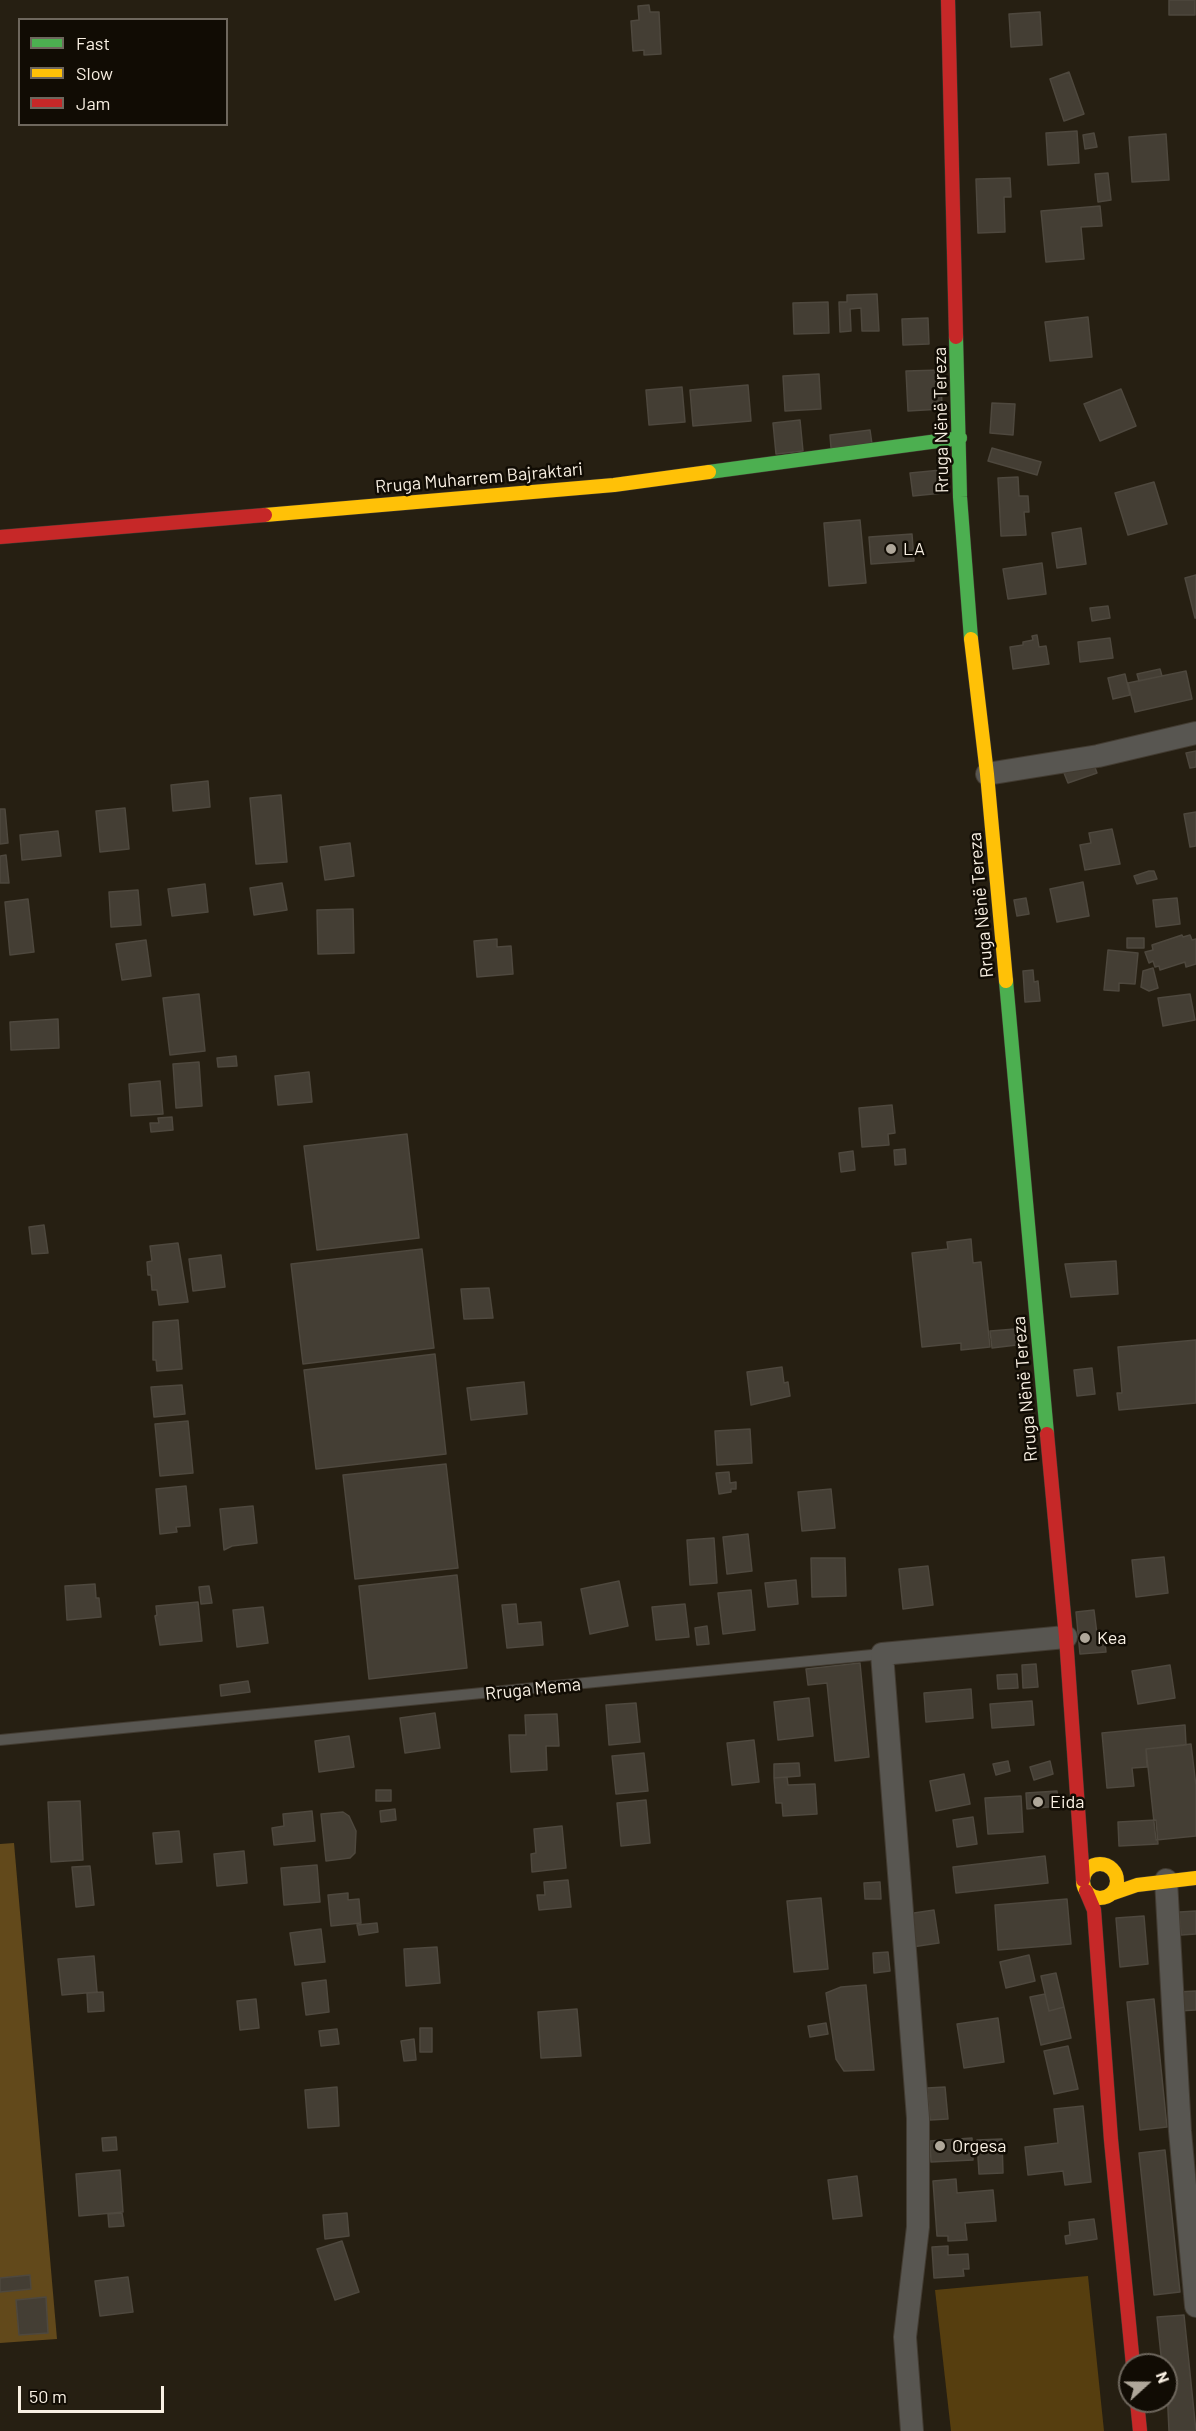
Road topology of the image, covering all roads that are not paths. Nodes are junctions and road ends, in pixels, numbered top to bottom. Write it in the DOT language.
graph roads {
  1 [pos="948,0"];
  2 [pos="960,438"];
  3 [pos="0,537"];
  4 [pos="1196,733"];
  5 [pos="987,774"];
  6 [pos="1066,1637"];
  7 [pos="882,1654"];
  8 [pos="0,1740"];
  9 [pos="1079,1806"];
  10 [pos="1110,1867"];
  11 [pos="1196,1878"];
  12 [pos="1166,1880"];
  13 [pos="1085,1885"];
  14 [pos="1109,1896"];
  15 [pos="1094,1910"];
  16 [pos="1196,2306"];
  17 [pos="1132,2353"];
  18 [pos="1138,2413"];
  19 [pos="912,2431"];
  20 [pos="1140,2431"];
  1 -- 2 [label="main road, Rruga Nënë Tereza"];
  2 -- 3 [label="main road, Rruga Muharrem Bajraktari"];
  2 -- 5 [label="main road, Rruga Nënë Tereza"];
  4 -- 5 [label="street"];
  5 -- 6 [label="main road, Rruga Nënë Tereza"];
  6 -- 7 [label="street, Rruga Mema"];
  6 -- 9 [label="main road, Rruga Nënë Tereza"];
  7 -- 8 [label="lane, Rruga Mema"];
  7 -- 19 [label="street"];
  9 -- 10 [label="main road, Rruga Nënë Tereza"];
  9 -- 13 [label="main road, Rruga Nënë Tereza"];
  10 -- 12 [label="main road"];
  10 -- 13 [label="main road"];
  10 -- 14 [label="main road"];
  11 -- 12 [label="main road"];
  12 -- 14 [label="main road"];
  12 -- 16 [label="street"];
  13 -- 14 [label="main road"];
  13 -- 15 [label="main road, Rruga Nënë Tereza"];
  14 -- 15 [label="main road"];
  15 -- 17 [label="main road, Rruga Nënë Tereza"];
  18 -- 20 [label="main road"];
}
